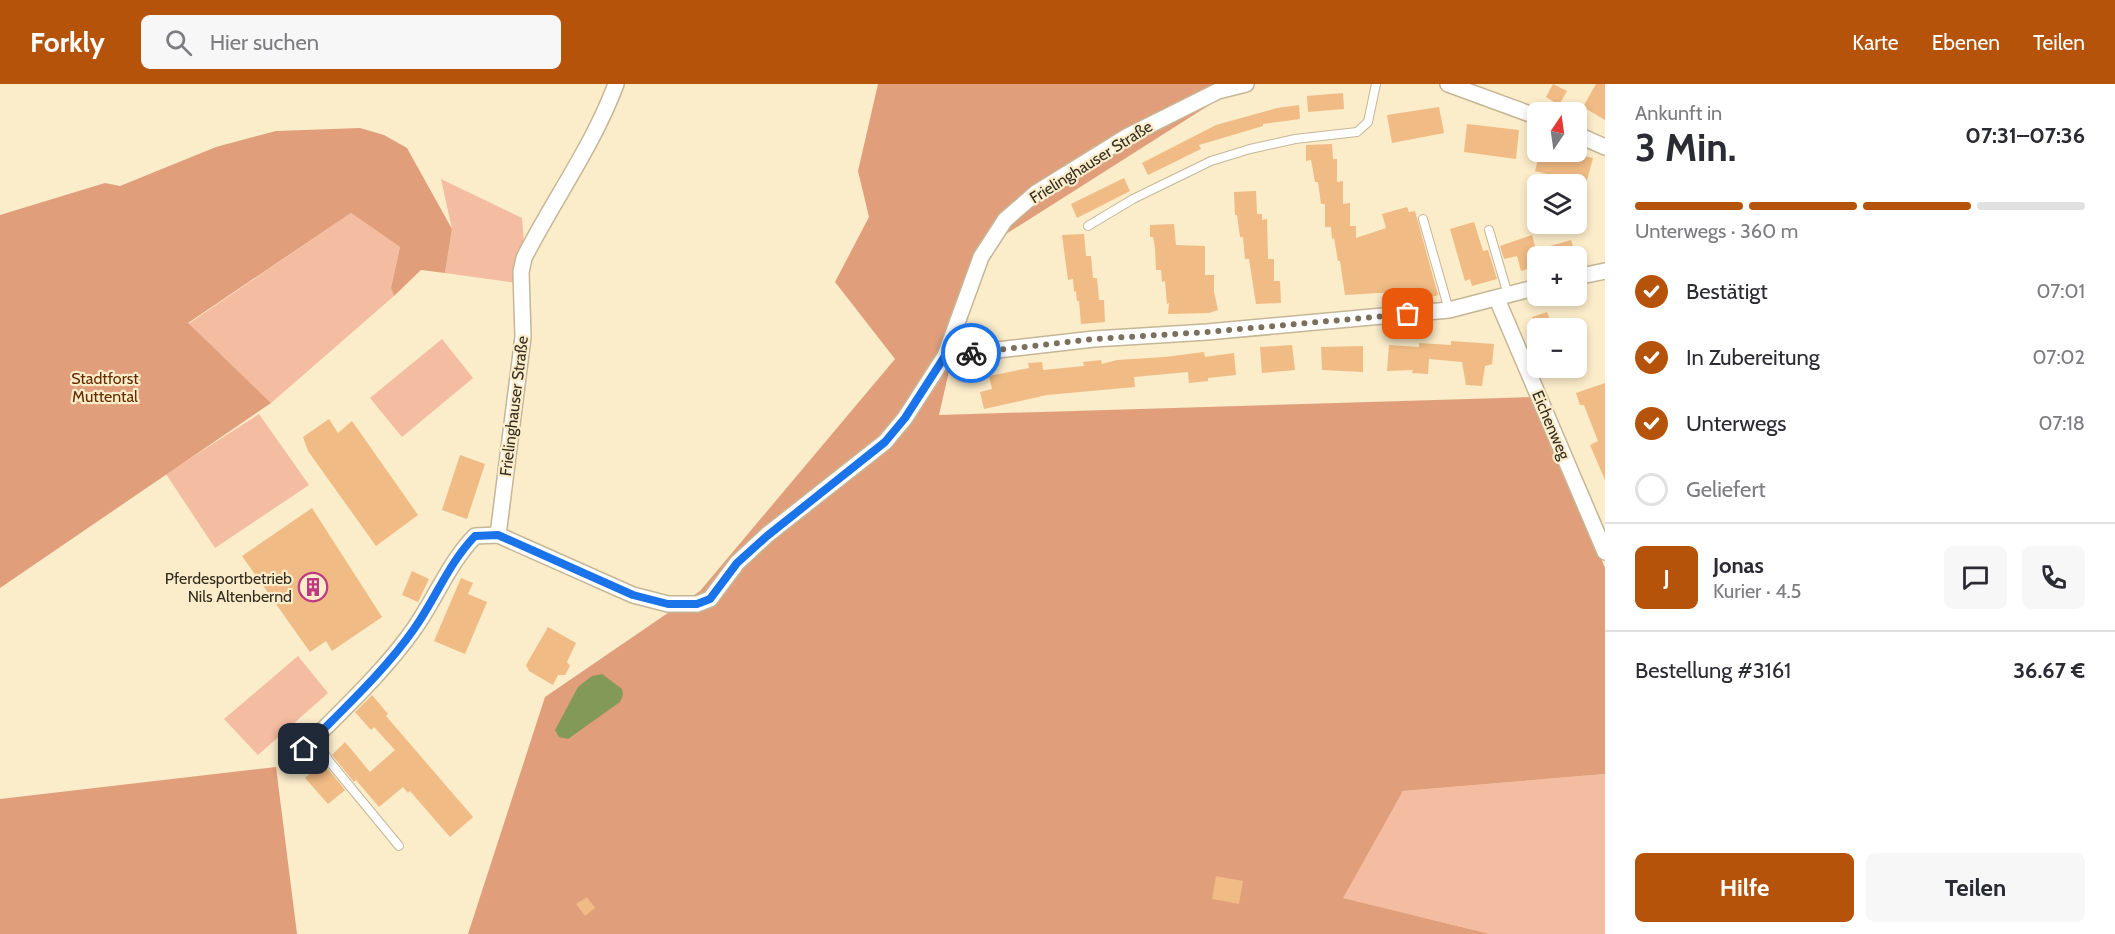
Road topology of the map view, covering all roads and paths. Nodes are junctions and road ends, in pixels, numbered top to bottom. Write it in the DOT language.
graph roads {
  1 [pos="616,84"];
  2 [pos="1246,84"];
  3 [pos="1376,84"];
  4 [pos="1448,84"];
  5 [pos="1527,113"];
  6 [pos="1587,139"];
  7 [pos="1605,147"];
  8 [pos="1423,219"];
  9 [pos="1088,226"];
  10 [pos="1489,230"];
  11 [pos="1605,271"];
  12 [pos="1587,275"];
  13 [pos="1527,290"];
  14 [pos="1502,297"];
  15 [pos="1449,310"];
  16 [pos="945,356"];
  17 [pos="498,535"];
  18 [pos="1605,552"];
  19 [pos="310,744"];
  20 [pos="399,846"];
  1 -- 17 [label="street, Frielinghauser Straße"];
  2 -- 16 [label="street, Frielinghauser Straße"];
  3 -- 9 [label="lane"];
  4 -- 5 [label="street"];
  6 -- 7 [label="street"];
  8 -- 15 [label="lane"];
  10 -- 14 [label="lane"];
  11 -- 12 [label="street"];
  13 -- 14 [label="street"];
  14 -- 15 [label="street"];
  14 -- 18 [label="street, Eichenweg"];
  15 -- 16 [label="street"];
  16 -- 17 [label="street, Frielinghauser Straße"];
  17 -- 19 [label="street"];
  19 -- 20 [label="lane"];
}
